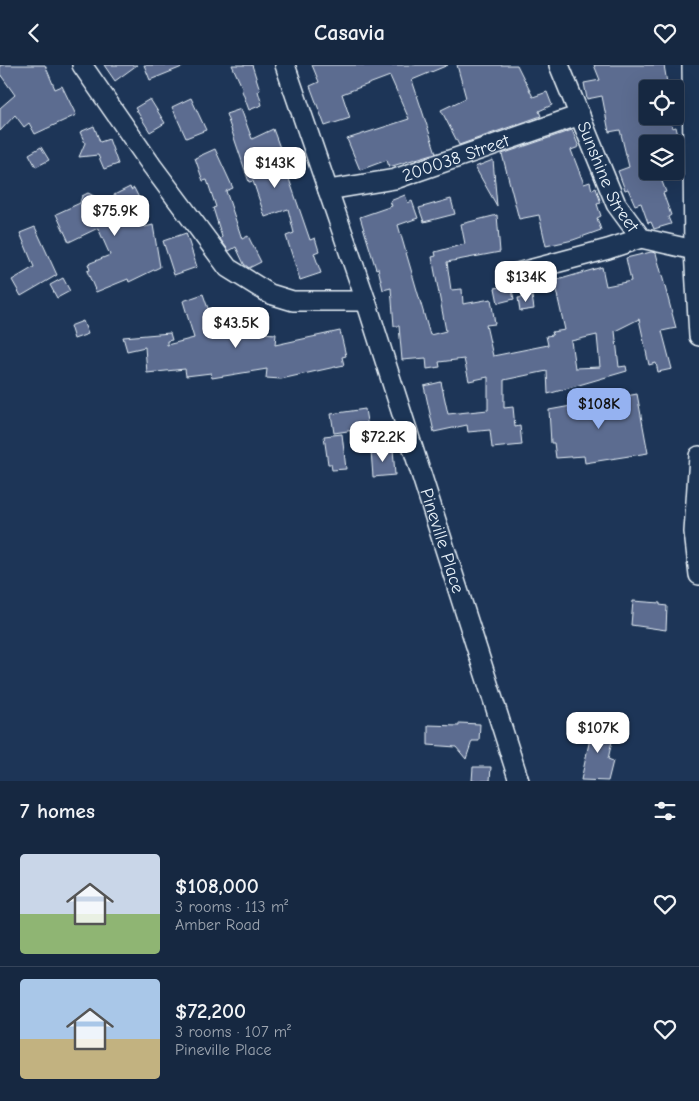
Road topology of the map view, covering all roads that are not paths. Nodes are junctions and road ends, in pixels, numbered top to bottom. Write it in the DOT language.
graph roads {
  1 [pos="82,65"];
  2 [pos="559,65"];
  3 [pos="692,65"];
  4 [pos="290,67"];
  5 [pos="580,115"];
  6 [pos="328,190"];
  7 [pos="641,238"];
  8 [pos="694,250"];
  9 [pos="510,275"];
  10 [pos="366,301"];
  11 [pos="699,336"];
  12 [pos="699,456"];
  13 [pos="699,575"];
  14 [pos="519,781"];
  1 -- 10 [label="street"];
  2 -- 5 [label="street, Sunshine Street"];
  3 -- 8 [label="street"];
  4 -- 6 [label="street, Pineville Place"];
  5 -- 6 [label="street, 200038 Street"];
  5 -- 7 [label="street, Sunshine Street"];
  6 -- 10 [label="street, Pineville Place"];
  7 -- 8 [label="street, Sunshine Street"];
  7 -- 9 [label="street"];
  8 -- 11 [label="street"];
  10 -- 14 [label="street, Pineville Place"];
  12 -- 13 [label="street"];
}
